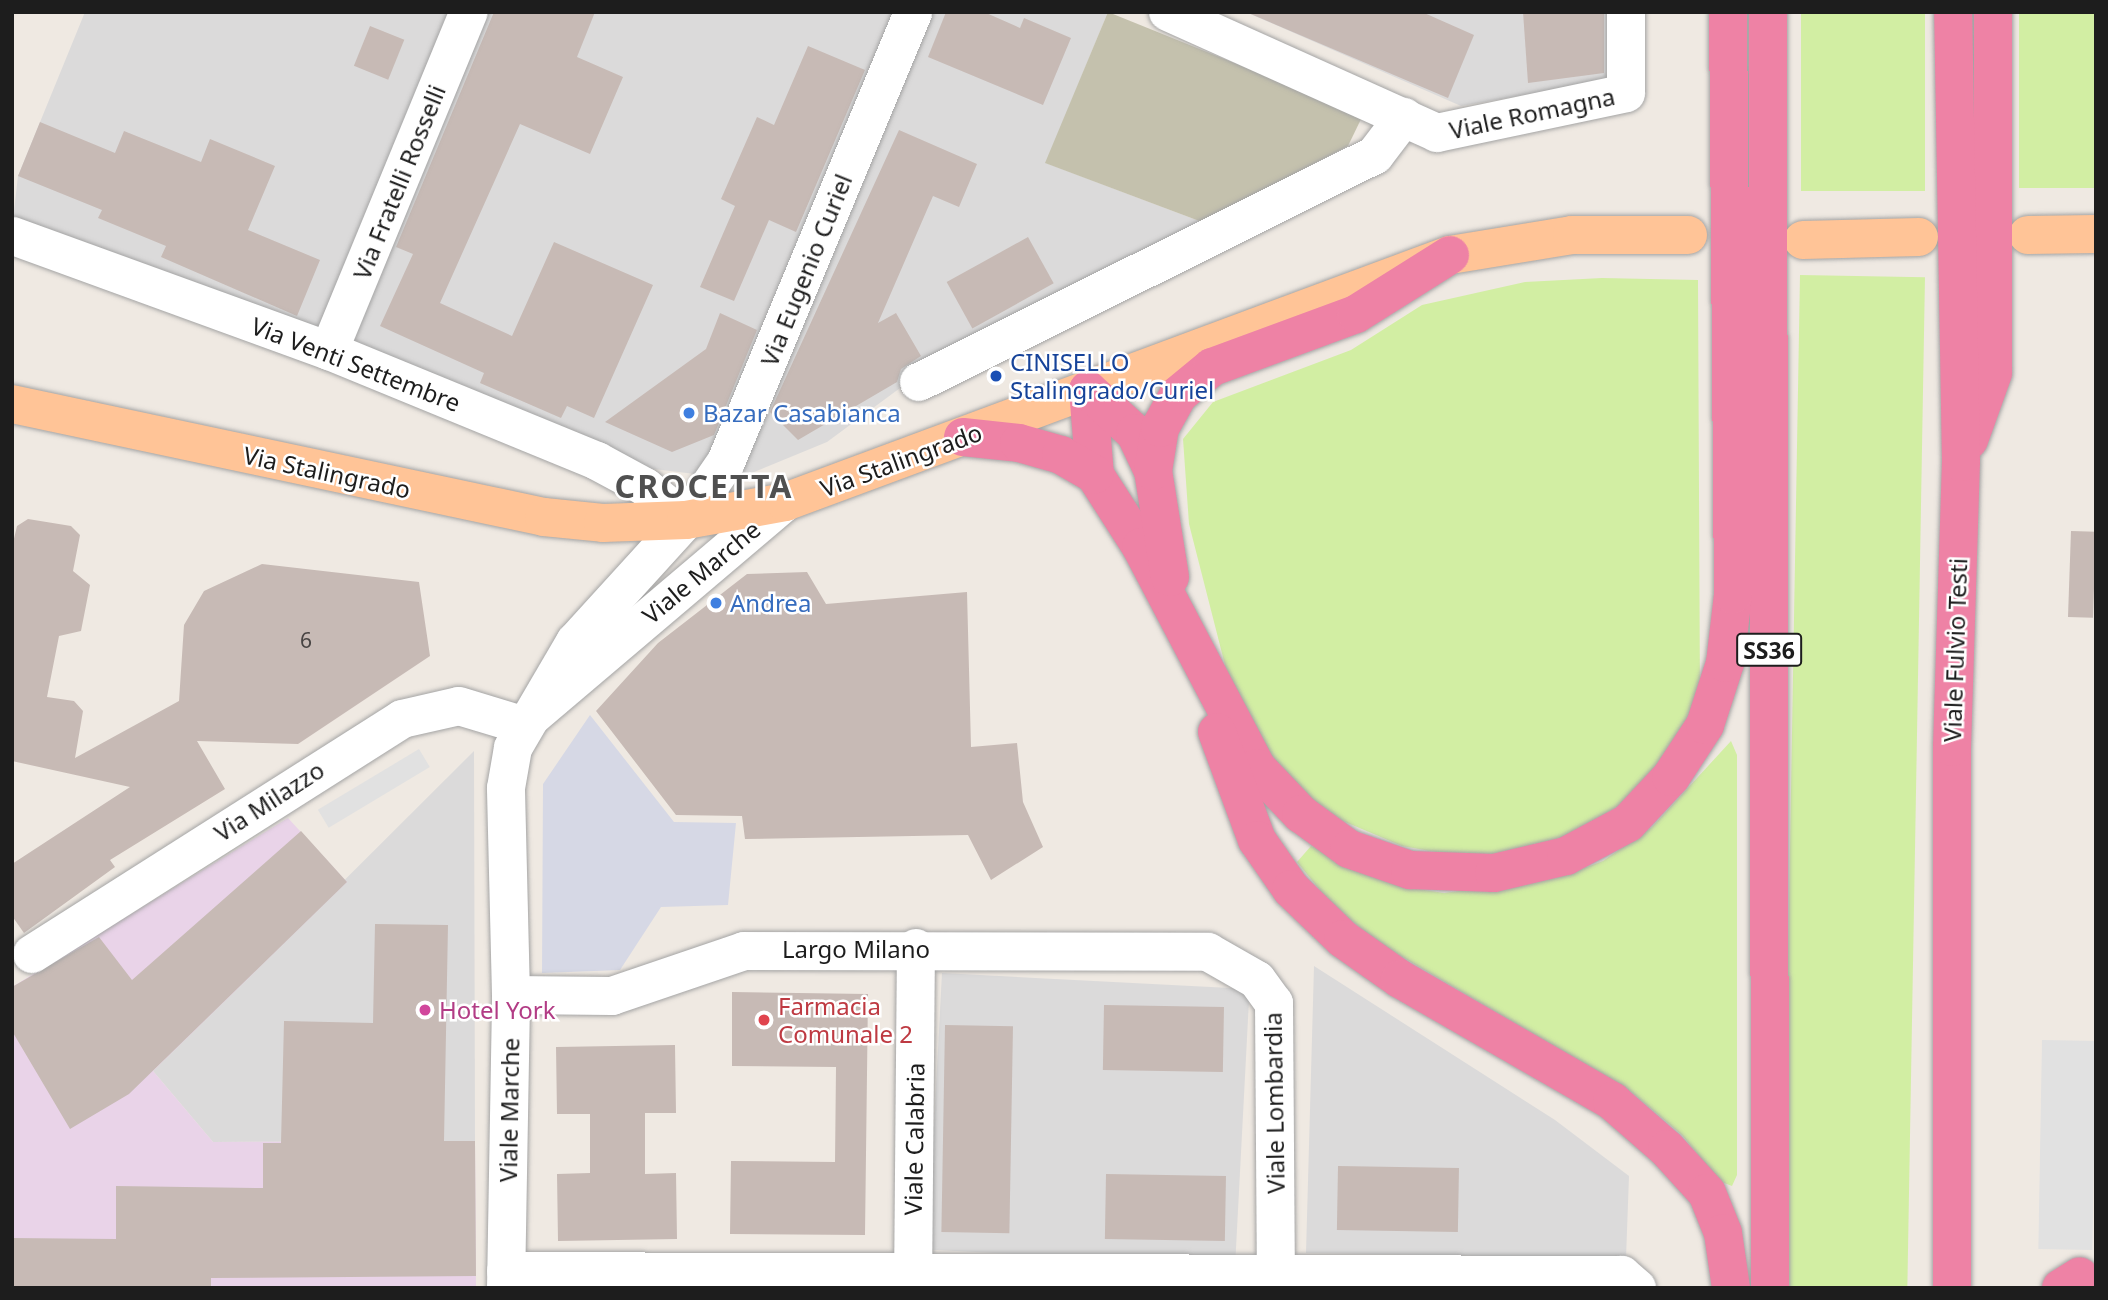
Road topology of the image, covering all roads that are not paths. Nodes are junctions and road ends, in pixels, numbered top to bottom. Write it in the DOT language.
graph roads {
  1 [pos="469,12"];
  2 [pos="913,12"];
  3 [pos="1168,12"];
  4 [pos="1626,12"];
  5 [pos="1728,12"];
  6 [pos="1768,12"];
  7 [pos="1953,12"];
  8 [pos="1993,12"];
  9 [pos="1404,117"];
  10 [pos="2096,234"];
  11 [pos="1688,235"];
  12 [pos="2028,235"];
  13 [pos="13,236"];
  14 [pos="1919,237"];
  15 [pos="1803,240"];
  16 [pos="1450,256"];
  17 [pos="329,351"];
  18 [pos="919,382"];
  19 [pos="1088,390"];
  20 [pos="12,404"];
  21 [pos="963,437"];
  22 [pos="1961,462"];
  23 [pos="1153,471"];
  24 [pos="1095,475"];
  25 [pos="785,502"];
  26 [pos="686,520"];
  27 [pos="1179,617"];
  28 [pos="522,725"];
  29 [pos="916,948"];
  30 [pos="1208,952"];
  31 [pos="32,954"];
  32 [pos="511,995"];
  33 [pos="506,1280"];
  34 [pos="912,1280"];
  35 [pos="1276,1282"];
  36 [pos="1637,1288"];
  37 [pos="1731,1288"];
  38 [pos="1770,1288"];
  39 [pos="1952,1288"];
  1 -- 17 [label="street, Via Fratelli Rosselli"];
  2 -- 26 [label="street, Via Eugenio Curiel"];
  3 -- 9 [label="street"];
  4 -- 9 [label="street, Viale Romagna"];
  5 -- 27 [label="highway"];
  6 -- 38 [label="highway, SS36"];
  7 -- 22 [label="highway, Viale Fulvio Testi"];
  8 -- 22 [label="highway"];
  9 -- 18 [label="street"];
  10 -- 12 [label="main road"];
  11 -- 16 [label="main road, Via Stalingrado"];
  13 -- 17 [label="street, Via Venti Settembre"];
  14 -- 15 [label="main road"];
  16 -- 19 [label="main road, Via Stalingrado"];
  16 -- 23 [label="highway"];
  17 -- 26 [label="street, Via Venti Settembre"];
  19 -- 21 [label="main road, Via Stalingrado"];
  19 -- 23 [label="highway"];
  19 -- 24 [label="highway"];
  20 -- 26 [label="main road, Via Stalingrado"];
  21 -- 24 [label="highway"];
  21 -- 25 [label="main road, Via Stalingrado"];
  22 -- 39 [label="highway, Viale Fulvio Testi"];
  23 -- 27 [label="highway"];
  24 -- 27 [label="highway"];
  25 -- 26 [label="main road, Via Stalingrado"];
  25 -- 28 [label="street, Viale Marche"];
  26 -- 28 [label="street, Viale Marche"];
  27 -- 37 [label="highway"];
  28 -- 31 [label="street, Via Milazzo"];
  28 -- 32 [label="street, Viale Marche"];
  29 -- 30 [label="street, Largo Milano"];
  29 -- 32 [label="street, Largo Milano"];
  29 -- 34 [label="street, Viale Calabria"];
  30 -- 35 [label="street, Viale Lombardia"];
  32 -- 33 [label="street, Viale Marche"];
  33 -- 34 [label="street"];
  34 -- 35 [label="street"];
  35 -- 36 [label="street"];
}
